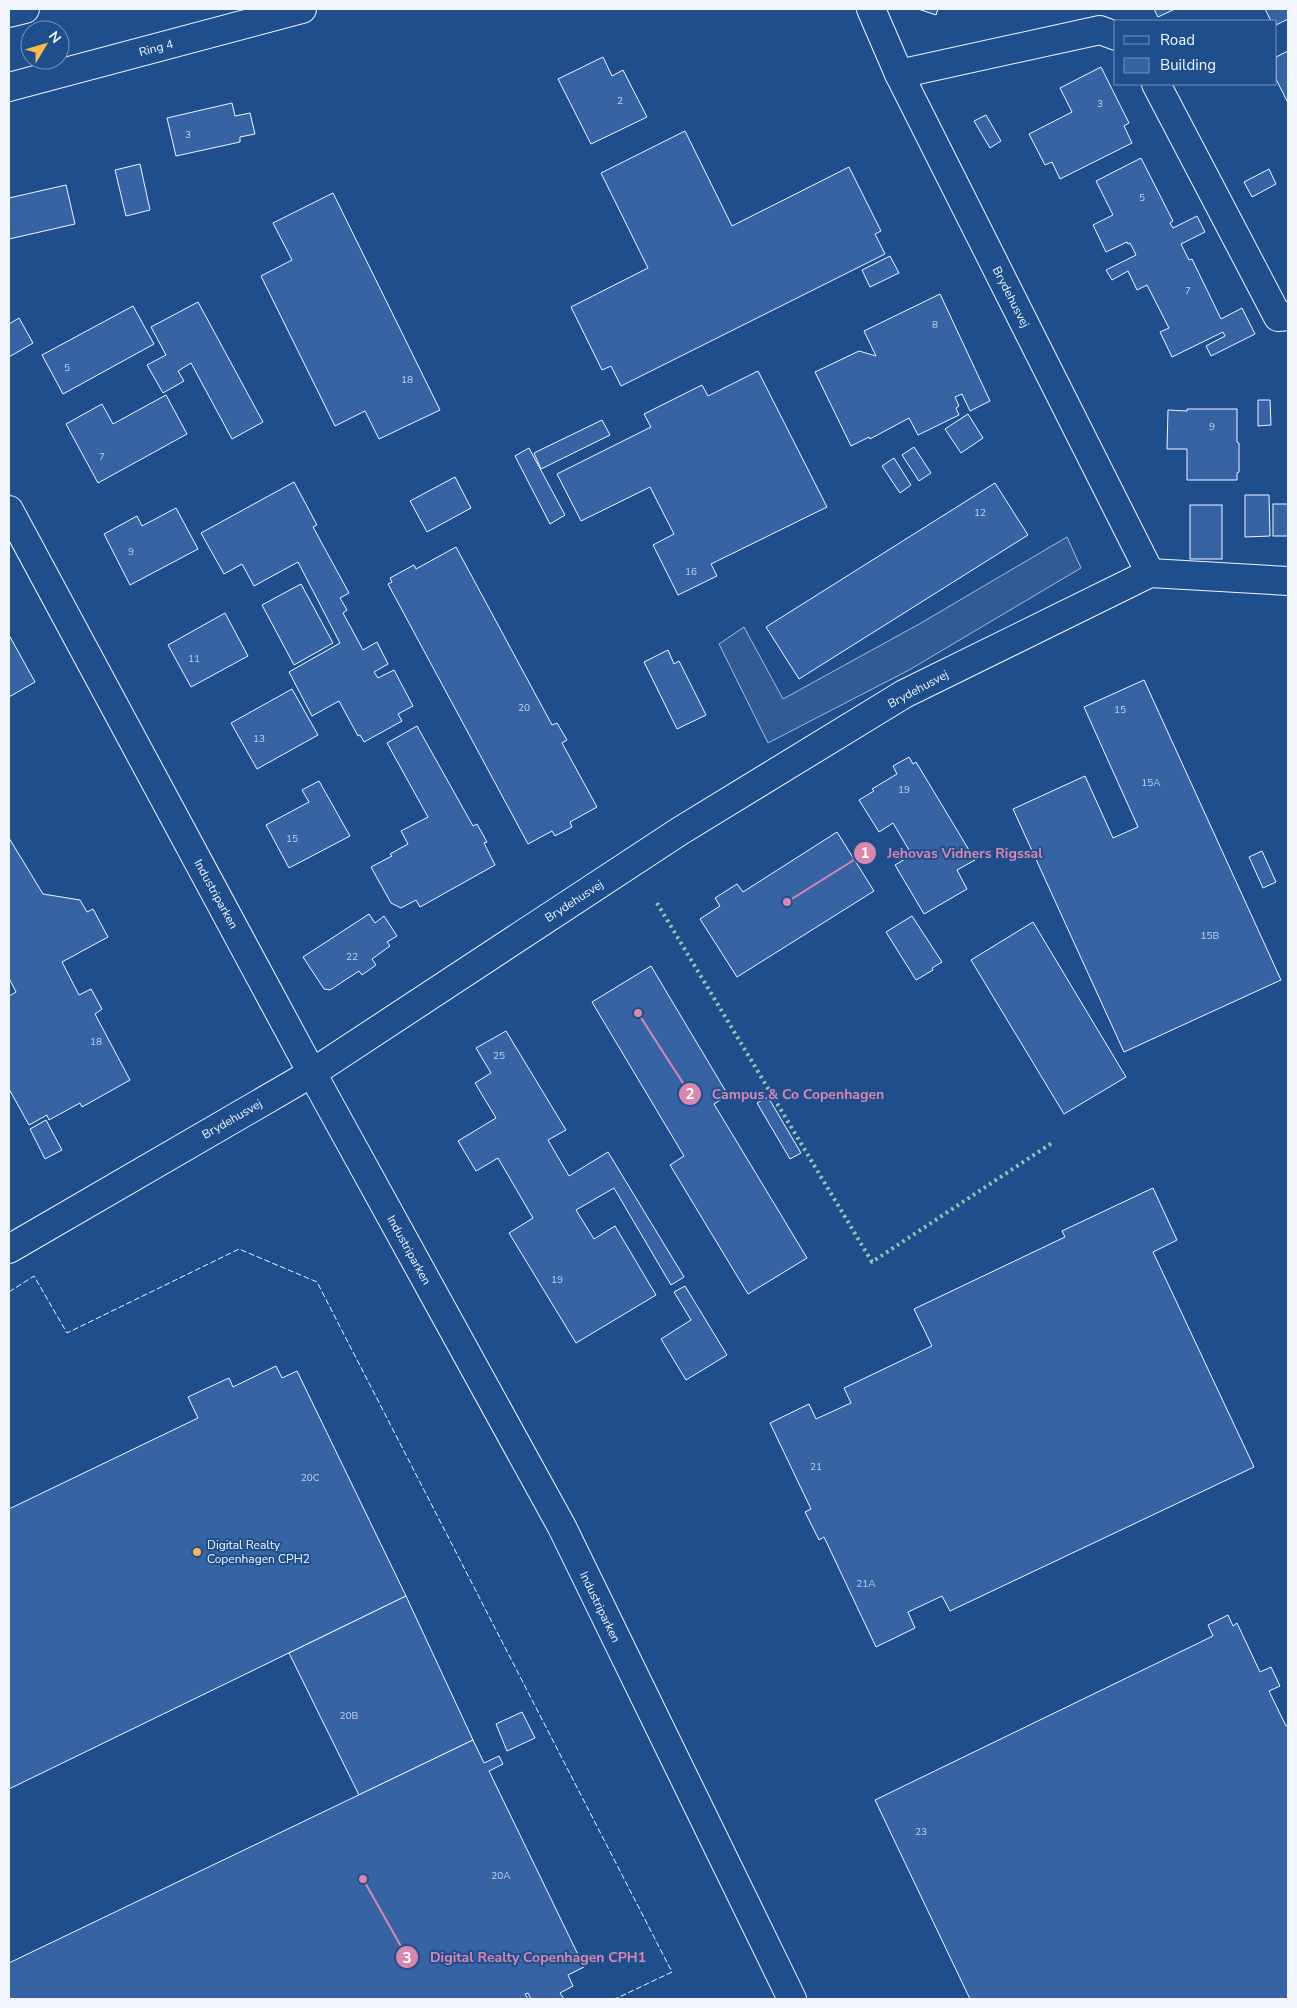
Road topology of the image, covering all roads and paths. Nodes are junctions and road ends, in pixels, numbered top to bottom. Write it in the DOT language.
graph roads {
  1 [pos="25,9"];
  2 [pos="302,9"];
  3 [pos="871,9"];
  4 [pos="9,12"];
  5 [pos="1114,35"];
  6 [pos="899,74"];
  7 [pos="1157,85"];
  8 [pos="9,87"];
  9 [pos="1288,316"];
  10 [pos="9,510"];
  11 [pos="1150,573"];
  12 [pos="1288,581"];
  13 [pos="312,1073"];
  14 [pos="9,1249"];
  15 [pos="792,1999"];
  1 -- 4 [label="street"];
  2 -- 8 [label="street, Ring 4"];
  3 -- 6 [label="street, Brydehusvej"];
  5 -- 6 [label="street"];
  6 -- 11 [label="street, Brydehusvej"];
  7 -- 9 [label="street"];
  10 -- 13 [label="street, Industriparken"];
  11 -- 12 [label="street, Brydehusvej"];
  11 -- 13 [label="street, Brydehusvej"];
  13 -- 14 [label="street, Brydehusvej"];
  13 -- 15 [label="street, Industriparken"];
}
